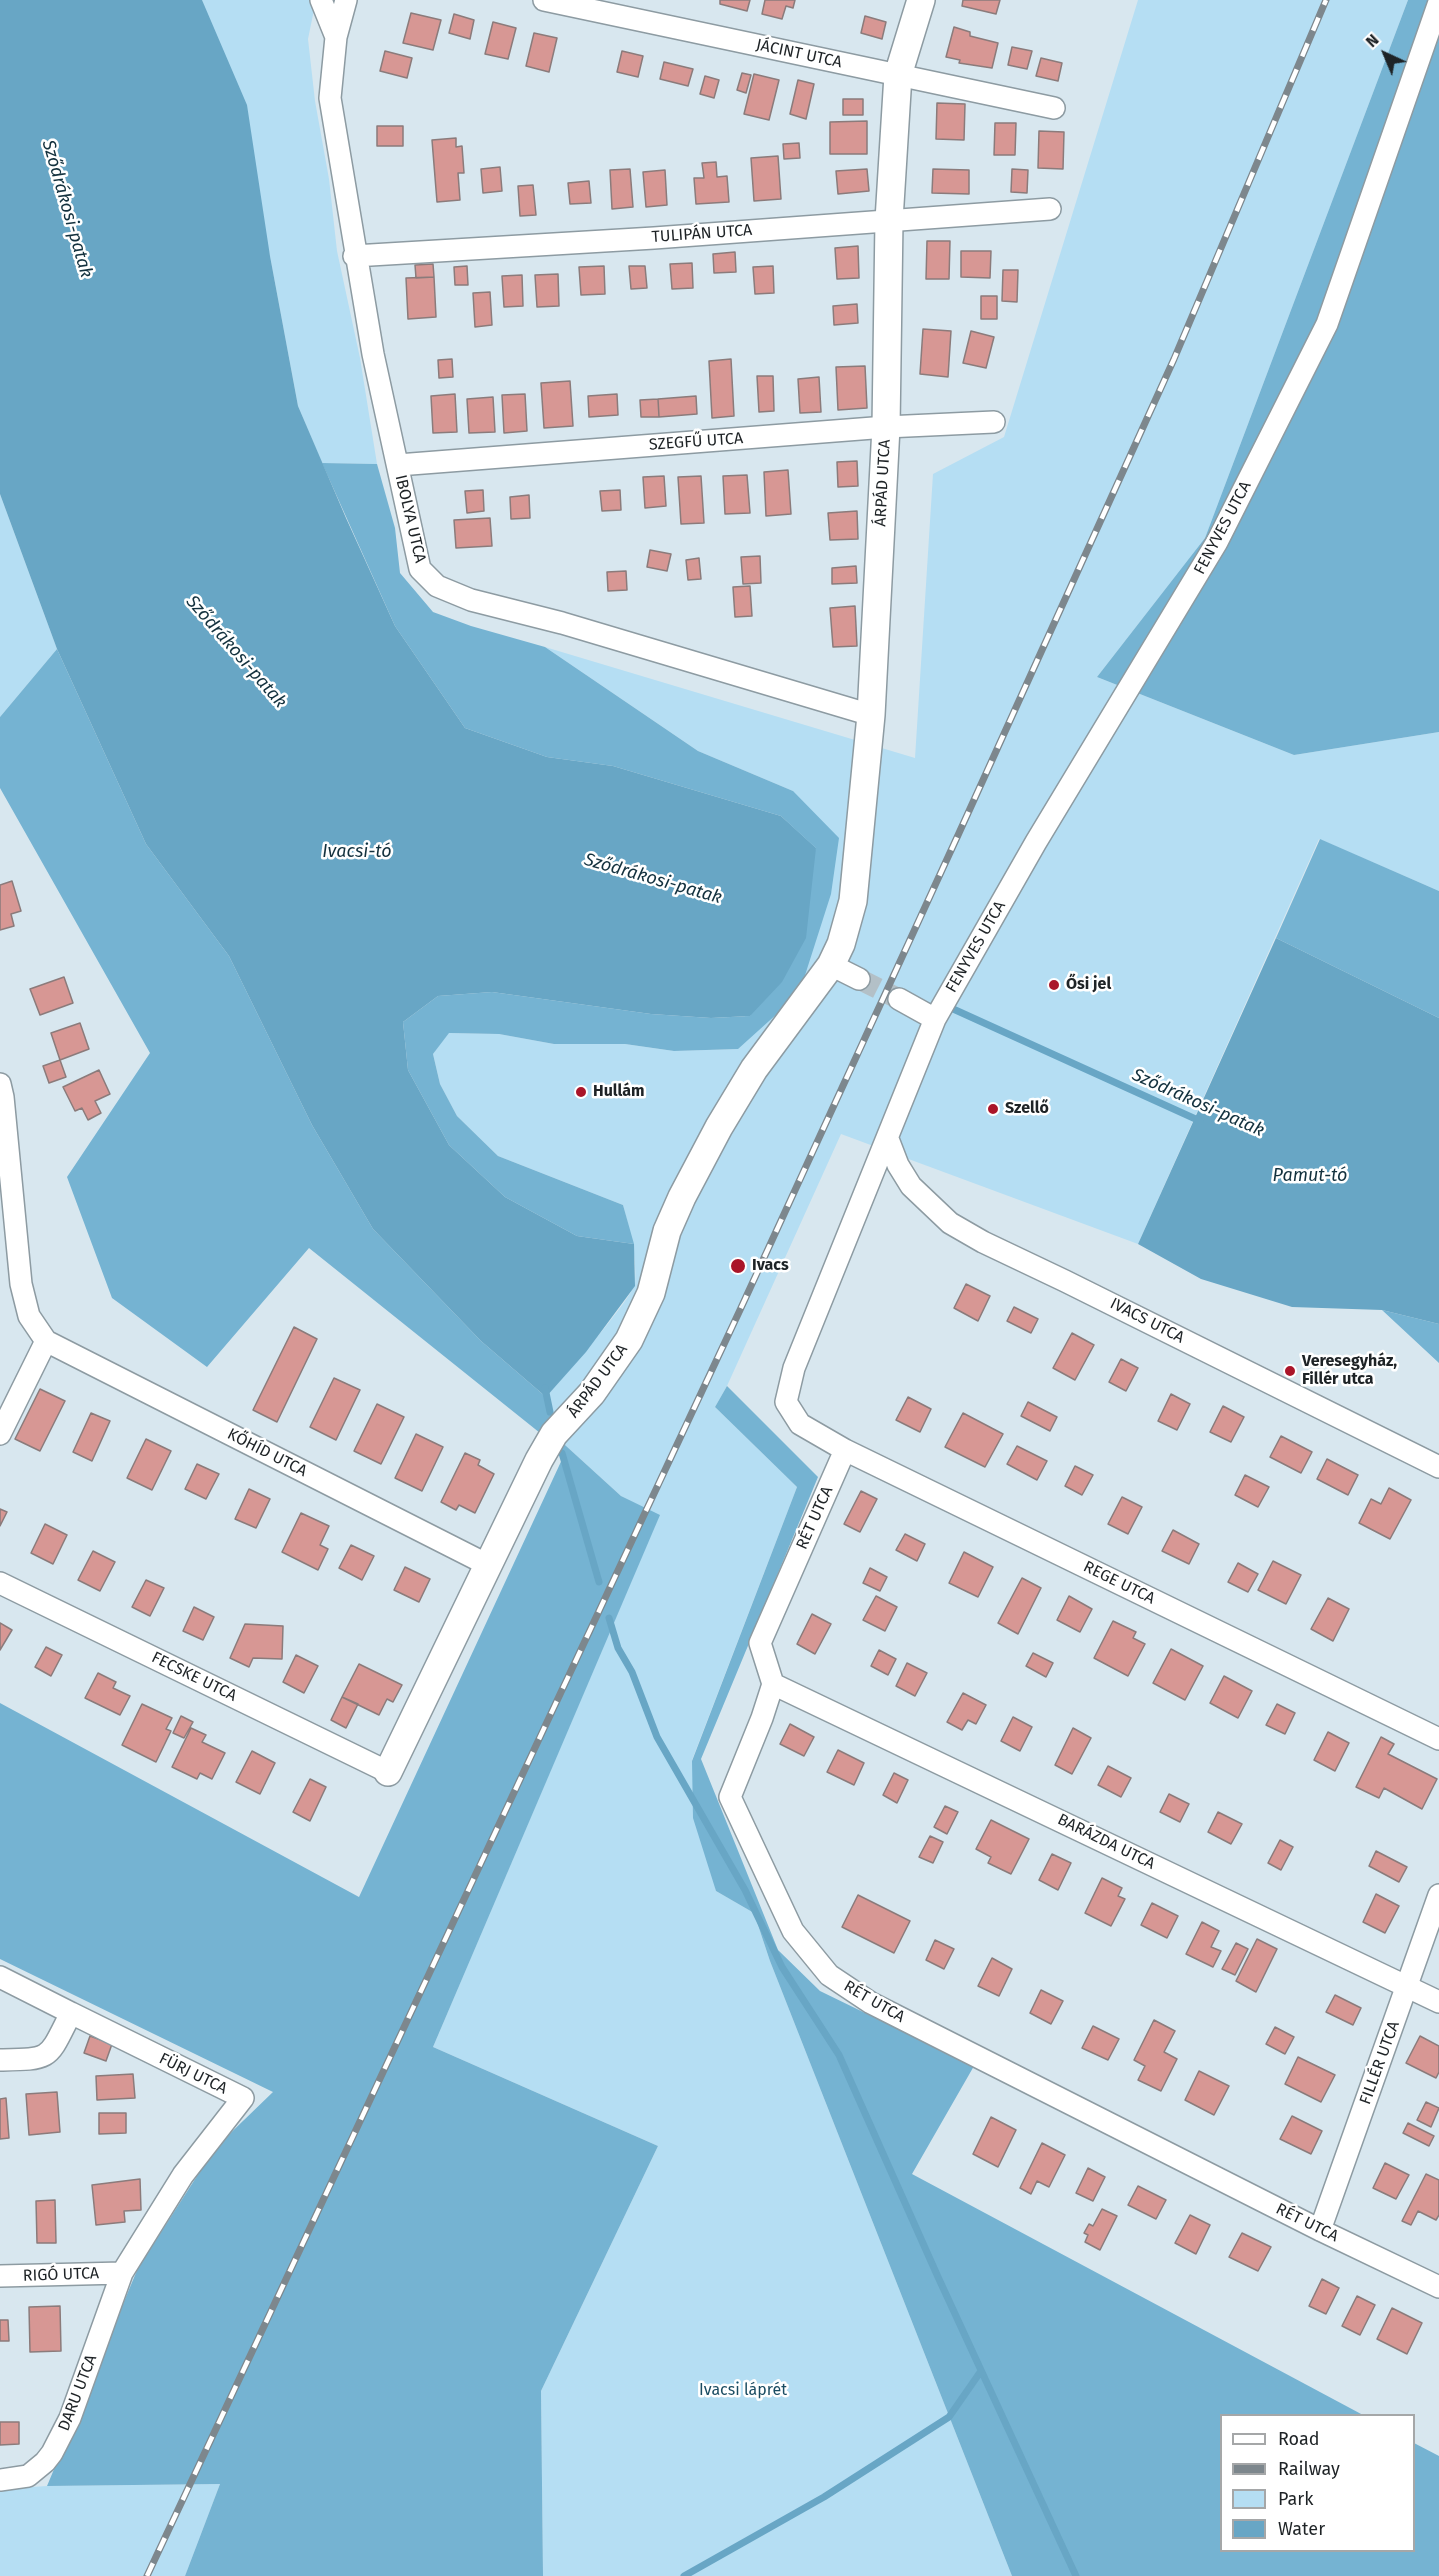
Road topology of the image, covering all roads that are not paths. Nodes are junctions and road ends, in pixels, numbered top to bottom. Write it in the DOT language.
graph roads {
  1 [pos="321,0"];
  2 [pos="346,0"];
  3 [pos="544,0"];
  4 [pos="921,0"];
  5 [pos="1439,3"];
  6 [pos="336,37"];
  7 [pos="898,75"];
  8 [pos="1054,108"];
  9 [pos="1050,210"];
  10 [pos="889,220"];
  11 [pos="354,256"];
  12 [pos="994,422"];
  13 [pos="886,427"];
  14 [pos="398,465"];
  15 [pos="872,715"];
  16 [pos="831,965"];
  17 [pos="859,980"];
  18 [pos="898,999"];
  19 [pos="935,1019"];
  20 [pos="0,1084"];
  21 [pos="888,1139"];
  22 [pos="46,1341"];
  23 [pos="800,1424"];
  24 [pos="0,1434"];
  25 [pos="845,1450"];
  26 [pos="1439,1467"];
  27 [pos="488,1565"];
  28 [pos="0,1583"];
  29 [pos="773,1684"];
  30 [pos="1439,1739"];
  31 [pos="388,1772"];
  32 [pos="1439,1895"];
  33 [pos="0,1977"];
  34 [pos="1408,1987"];
  35 [pos="1439,2002"];
  36 [pos="71,2013"];
  37 [pos="0,2060"];
  38 [pos="1320,2230"];
  39 [pos="122,2273"];
  40 [pos="0,2276"];
  41 [pos="1439,2287"];
  42 [pos="0,2480"];
  1 -- 6 [label="street"];
  2 -- 6 [label="street, IBOLYA UTCA"];
  3 -- 7 [label="street, JÁCINT UTCA"];
  4 -- 7 [label="street, ÁRPÁD UTCA"];
  5 -- 19 [label="street, FENYVES UTCA"];
  6 -- 11 [label="street, IBOLYA UTCA"];
  7 -- 8 [label="street, JÁCINT UTCA"];
  7 -- 10 [label="street, ÁRPÁD UTCA"];
  9 -- 10 [label="street, TULIPÁN UTCA"];
  10 -- 11 [label="street, TULIPÁN UTCA"];
  10 -- 13 [label="street, ÁRPÁD UTCA"];
  11 -- 14 [label="street, IBOLYA UTCA"];
  12 -- 13 [label="street, SZEGFŰ UTCA"];
  13 -- 14 [label="street, SZEGFŰ UTCA"];
  13 -- 15 [label="street, ÁRPÁD UTCA"];
  14 -- 15 [label="street, IBOLYA UTCA"];
  15 -- 16 [label="street, ÁRPÁD UTCA"];
  16 -- 17 [label="street"];
  16 -- 27 [label="street, ÁRPÁD UTCA"];
  18 -- 19 [label="street"];
  19 -- 21 [label="street, FENYVES UTCA"];
  20 -- 22 [label="street"];
  21 -- 23 [label="street, FENYVES UTCA"];
  21 -- 26 [label="street, IVACS UTCA"];
  22 -- 24 [label="street"];
  22 -- 27 [label="street, KŐHÍD UTCA"];
  23 -- 25 [label="street, REGE UTCA"];
  25 -- 29 [label="street, RÉT UTCA"];
  25 -- 30 [label="street, REGE UTCA"];
  27 -- 31 [label="street, ÁRPÁD UTCA"];
  28 -- 31 [label="street, FECSKE UTCA"];
  29 -- 34 [label="street, BARÁZDA UTCA"];
  29 -- 38 [label="street, RÉT UTCA"];
  32 -- 34 [label="street, FILLÉR UTCA"];
  33 -- 36 [label="street"];
  34 -- 35 [label="street, BARÁZDA UTCA"];
  34 -- 38 [label="street, FILLÉR UTCA"];
  36 -- 37 [label="street"];
  36 -- 39 [label="street, FÜRJ UTCA"];
  38 -- 41 [label="street, RÉT UTCA"];
  39 -- 40 [label="street, RIGÓ UTCA"];
  39 -- 42 [label="street, DARU UTCA"];
}
